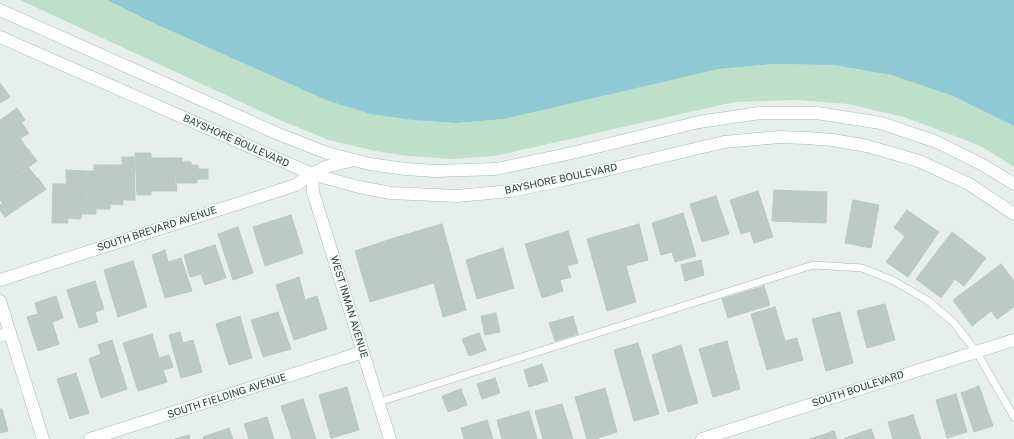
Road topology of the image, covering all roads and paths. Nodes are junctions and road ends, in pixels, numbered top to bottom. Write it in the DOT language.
graph roads {
  1 [pos="0,10"];
  2 [pos="0,37"];
  3 [pos="353,160"];
  4 [pos="312,174"];
  5 [pos="1014,184"];
  6 [pos="1014,214"];
  7 [pos="0,280"];
  8 [pos="0,301"];
  9 [pos="5,335"];
  10 [pos="1014,340"];
  11 [pos="363,352"];
  12 [pos="976,352"];
  13 [pos="379,402"];
  14 [pos="1014,417"];
  15 [pos="43,439"];
  16 [pos="90,439"];
  17 [pos="390,439"];
  18 [pos="702,439"];
  1 -- 3 [label="main road"];
  2 -- 4 [label="main road, BAYSHORE BOULEVARD"];
  3 -- 4 [label="main road, SOUTH BREVARD AVENUE"];
  3 -- 5 [label="main road"];
  4 -- 6 [label="main road, BAYSHORE BOULEVARD"];
  4 -- 7 [label="main road, SOUTH BREVARD AVENUE"];
  4 -- 11 [label="main road, WEST INMAN AVENUE"];
  8 -- 9 [label="main road"];
  9 -- 15 [label="main road"];
  10 -- 12 [label="main road, SOUTH BOULEVARD"];
  11 -- 13 [label="main road, WEST INMAN AVENUE"];
  11 -- 16 [label="main road, SOUTH FIELDING AVENUE"];
  12 -- 13 [label="lane"];
  12 -- 14 [label="lane"];
  12 -- 18 [label="main road, SOUTH BOULEVARD"];
  13 -- 17 [label="main road, WEST INMAN AVENUE"];
}
